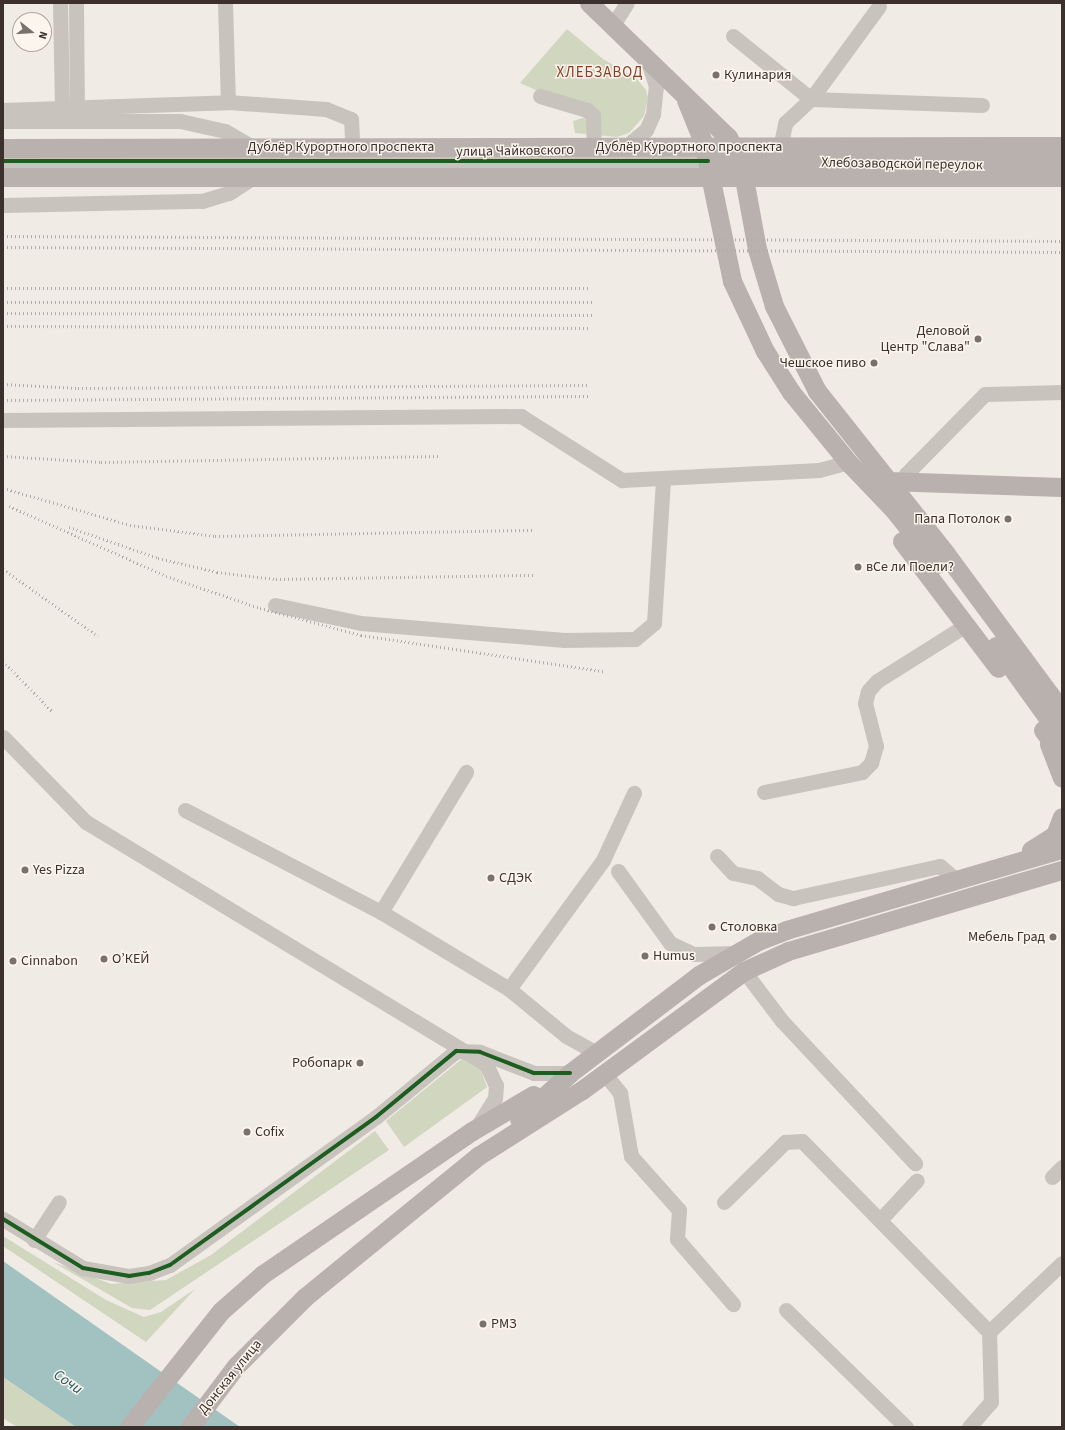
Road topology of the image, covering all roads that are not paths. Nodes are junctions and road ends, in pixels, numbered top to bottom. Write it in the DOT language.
graph roads {
  1 [pos="60,3"];
  2 [pos="76,3"];
  3 [pos="225,3"];
  4 [pos="589,3"];
  5 [pos="627,3"];
  6 [pos="879,6"];
  7 [pos="613,25"];
  8 [pos="732,36"];
  9 [pos="647,58"];
  10 [pos="683,94"];
  11 [pos="540,96"];
  12 [pos="811,98"];
  13 [pos="228,102"];
  14 [pos="982,105"];
  15 [pos="70,109"];
  16 [pos="3,110"];
  17 [pos="3,121"];
  18 [pos="1062,146"];
  19 [pos="3,148"];
  20 [pos="3,161"];
  21 [pos="598,161"];
  22 [pos="708,161"];
  23 [pos="274,162"];
  24 [pos="741,162"];
  25 [pos="777,162"];
  26 [pos="352,163"];
  27 [pos="1062,165"];
  28 [pos="3,177"];
  29 [pos="1062,177"];
  30 [pos="3,205"];
  31 [pos="1062,392"];
  32 [pos="3,420"];
  33 [pos="852,468"];
  34 [pos="663,481"];
  35 [pos="896,481"];
  36 [pos="1062,486"];
  37 [pos="275,605"];
  38 [pos="966,625"];
  39 [pos="1062,711"];
  40 [pos="1054,735"];
  41 [pos="3,737"];
  42 [pos="1062,756"];
  43 [pos="466,772"];
  44 [pos="1062,778"];
  45 [pos="764,792"];
  46 [pos="634,793"];
  47 [pos="185,810"];
  48 [pos="1062,817"];
  49 [pos="1062,849"];
  50 [pos="717,856"];
  51 [pos="1062,870"];
  52 [pos="618,872"];
  53 [pos="973,874"];
  54 [pos="955,879"];
  55 [pos="381,912"];
  56 [pos="738,953"];
  57 [pos="744,971"];
  58 [pos="509,989"];
  59 [pos="465,1050"];
  60 [pos="597,1053"];
  61 [pos="570,1073"];
  62 [pos="604,1073"];
  63 [pos="473,1131"];
  64 [pos="478,1156"];
  65 [pos="915,1163"];
  66 [pos="917,1180"];
  67 [pos="58,1202"];
  68 [pos="724,1202"];
  69 [pos="3,1219"];
  70 [pos="880,1220"];
  71 [pos="34,1240"];
  72 [pos="1062,1263"];
  73 [pos="733,1304"];
  74 [pos="786,1310"];
  75 [pos="989,1332"];
  76 [pos="129,1427"];
  77 [pos="190,1427"];
  78 [pos="906,1427"];
  79 [pos="969,1427"];
  1 -- 15 [label="street"];
  2 -- 15 [label="street"];
  3 -- 13 [label="street"];
  4 -- 7 [label="main road"];
  5 -- 7 [label="street"];
  6 -- 12 [label="street"];
  7 -- 9 [label="main road"];
  8 -- 12 [label="street"];
  9 -- 10 [label="main road"];
  9 -- 21 [label="street"];
  10 -- 22 [label="main road"];
  10 -- 24 [label="main road"];
  11 -- 21 [label="street"];
  12 -- 14 [label="street"];
  12 -- 25 [label="street"];
  13 -- 15 [label="street"];
  13 -- 26 [label="street"];
  15 -- 16 [label="street"];
  17 -- 23 [label="street"];
  18 -- 19 [label="main road, Дублёр Курортного проспекта, bridge"];
  20 -- 23 [label="street, улица Чайковского"];
  21 -- 22 [label="street, улица Чайковского"];
  21 -- 26 [label="street, улица Чайковского"];
  22 -- 24 [label="main road, улица Чайковского"];
  22 -- 33 [label="main road"];
  23 -- 26 [label="street, улица Чайковского"];
  23 -- 30 [label="street"];
  24 -- 25 [label="main road, Хлебозаводской переулок"];
  24 -- 35 [label="main road"];
  25 -- 27 [label="main road, Хлебозаводской переулок"];
  28 -- 29 [label="main road, bridge"];
  31 -- 35 [label="street"];
  32 -- 34 [label="street"];
  33 -- 34 [label="street"];
  33 -- 38 [label="main road"];
  33 -- 40 [label="main road"];
  34 -- 37 [label="street"];
  35 -- 36 [label="main road"];
  35 -- 39 [label="main road"];
  38 -- 40 [label="main road"];
  38 -- 45 [label="street"];
  40 -- 42 [label="main road"];
  40 -- 44 [label="main road"];
  41 -- 59 [label="street"];
  43 -- 55 [label="street"];
  46 -- 58 [label="street"];
  47 -- 55 [label="street"];
  48 -- 53 [label="main road"];
  49 -- 53 [label="main road"];
  50 -- 54 [label="street"];
  51 -- 57 [label="main road"];
  52 -- 56 [label="street"];
  53 -- 54 [label="main road"];
  54 -- 56 [label="main road"];
  55 -- 58 [label="street"];
  56 -- 60 [label="main road"];
  57 -- 62 [label="main road"];
  57 -- 65 [label="street"];
  58 -- 60 [label="street"];
  59 -- 61 [label="street"];
  59 -- 63 [label="street"];
  59 -- 71 [label="street"];
  60 -- 61 [label="main road"];
  61 -- 63 [label="main road"];
  61 -- 64 [label="main road"];
  62 -- 64 [label="main road"];
  62 -- 73 [label="street"];
  63 -- 76 [label="main road"];
  64 -- 77 [label="main road, Донская улица"];
  66 -- 70 [label="street"];
  67 -- 71 [label="street"];
  68 -- 70 [label="street"];
  69 -- 71 [label="street"];
  70 -- 75 [label="street"];
  72 -- 75 [label="street"];
  74 -- 78 [label="street"];
  75 -- 79 [label="street"];
}
